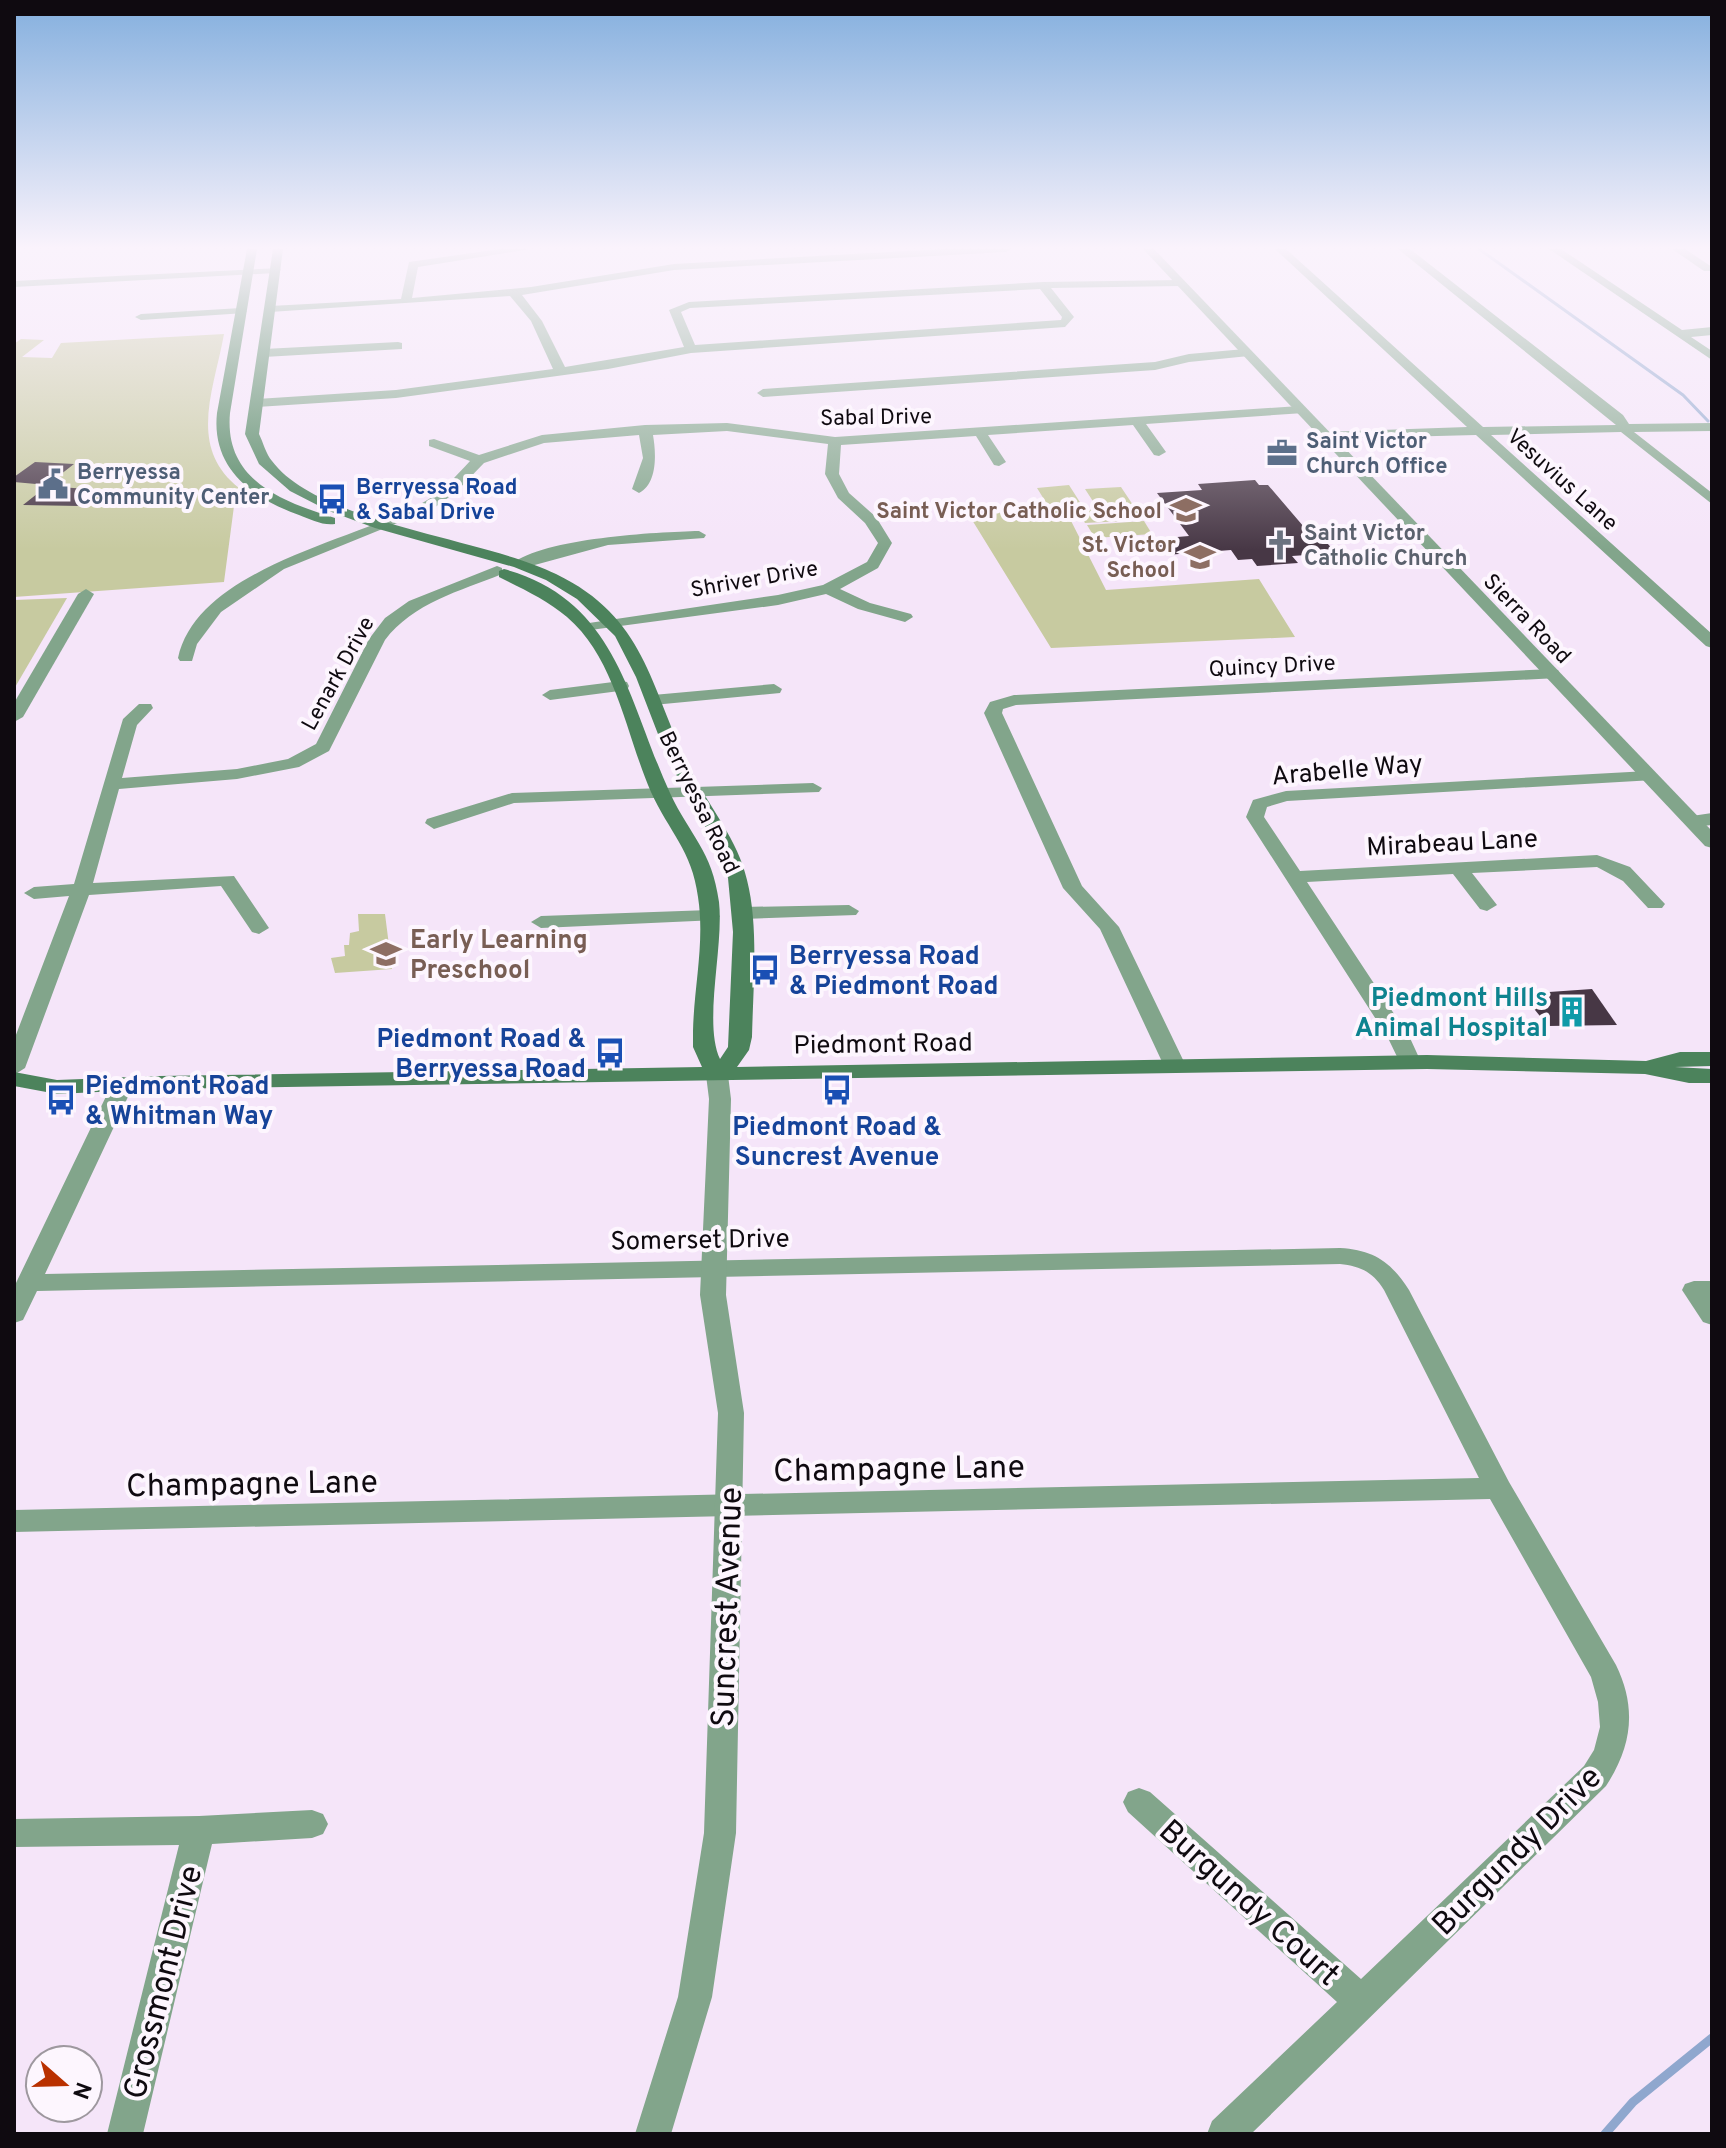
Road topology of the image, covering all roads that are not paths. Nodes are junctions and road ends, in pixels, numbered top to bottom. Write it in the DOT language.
graph roads {
  1 [pos="235,349"];
  2 [pos="265,349"];
  3 [pos="336,349"];
  4 [pos="548,349"];
  5 [pos="690,349"];
  6 [pos="1241,349"];
  7 [pos="1391,349"];
  8 [pos="1531,349"];
  9 [pos="264,353"];
  10 [pos="1245,353"];
  11 [pos="233,362"];
  12 [pos="608,365"];
  13 [pos="561,372"];
  14 [pos="627,379"];
  15 [pos="763,393"];
  16 [pos="247,398"];
  17 [pos="225,405"];
  18 [pos="1299,410"];
  19 [pos="1137,421"];
  20 [pos="253,426"];
  21 [pos="1712,427"];
  22 [pos="1625,428"];
  23 [pos="645,429"];
  24 [pos="1478,431"];
  25 [pos="980,432"];
  26 [pos="1324,436"];
  27 [pos="835,441"];
  28 [pos="434,443"];
  29 [pos="1159,452"];
  30 [pos="479,460"];
  31 [pos="999,462"];
  32 [pos="639,489"];
  33 [pos="1712,500"];
  34 [pos="382,524"];
  35 [pos="362,532"];
  36 [pos="699,535"];
  37 [pos="520,564"];
  38 [pos="497,571"];
  39 [pos="828,589"];
  40 [pos="86,594"];
  41 [pos="905,617"];
  42 [pos="616,623"];
  43 [pos="589,628"];
  44 [pos="1712,643"];
  45 [pos="186,658"];
  46 [pos="1552,674"];
  47 [pos="621,686"];
  48 [pos="774,689"];
  49 [pos="550,695"];
  50 [pos="653,700"];
  51 [pos="145,708"];
  52 [pos="14,717"];
  53 [pos="1648,776"];
  54 [pos="113,784"];
  55 [pos="813,788"];
  56 [pos="693,793"];
  57 [pos="661,794"];
  58 [pos="1712,819"];
  59 [pos="1692,821"];
  60 [pos="434,823"];
  61 [pos="1712,842"];
  62 [pos="1459,869"];
  63 [pos="1292,877"];
  64 [pos="82,889"];
  65 [pos="34,893"];
  66 [pos="1655,904"];
  67 [pos="1487,905"];
  68 [pos="849,911"];
  69 [pos="743,913"];
  70 [pos="710,916"];
  71 [pos="541,922"];
  72 [pos="259,928"];
  73 [pos="1712,1059"];
  74 [pos="1410,1062"];
  75 [pos="1175,1066"];
  76 [pos="1645,1067"];
  77 [pos="14,1068"];
  78 [pos="717,1075"];
  79 [pos="1712,1076"];
  80 [pos="14,1078"];
  81 [pos="123,1084"];
  82 [pos="1372,1262"];
  83 [pos="715,1268"];
  84 [pos="28,1283"];
  85 [pos="1712,1290"];
  86 [pos="14,1314"];
  87 [pos="1712,1316"];
  88 [pos="1498,1488"];
  89 [pos="729,1506"];
  90 [pos="14,1521"];
  91 [pos="1139,1802"];
  92 [pos="312,1824"];
  93 [pos="199,1830"];
  94 [pos="14,1833"];
  95 [pos="1362,2001"];
  96 [pos="125,2134"];
  97 [pos="653,2134"];
  98 [pos="1225,2134"];
  1 -- 11 [label="main road, Berryessa Road"];
  2 -- 9 [label="main road, Berryessa Road"];
  3 -- 9 [label="street"];
  4 -- 13 [label="street"];
  5 -- 12 [label="street"];
  6 -- 10 [label="street, Sierra Road"];
  7 -- 24 [label="street, Vesuvius Lane"];
  8 -- 22 [label="street"];
  9 -- 16 [label="main road, Berryessa Road"];
  10 -- 15 [label="street"];
  10 -- 18 [label="street, Sierra Road"];
  11 -- 16 [label="main road"];
  11 -- 17 [label="main road, Berryessa Road"];
  12 -- 13 [label="street"];
  12 -- 14 [label="street"];
  13 -- 16 [label="street"];
  16 -- 20 [label="main road, Berryessa Road"];
  17 -- 20 [label="main road"];
  17 -- 35 [label="main road, Berryessa Road"];
  18 -- 19 [label="street, Sabal Drive"];
  18 -- 26 [label="street, Sierra Road"];
  19 -- 25 [label="street, Sabal Drive"];
  19 -- 29 [label="street"];
  20 -- 34 [label="main road, Berryessa Road"];
  21 -- 22 [label="street"];
  22 -- 24 [label="street"];
  22 -- 33 [label="street"];
  23 -- 27 [label="street, Sabal Drive"];
  23 -- 30 [label="street, Sabal Drive"];
  23 -- 32 [label="street"];
  24 -- 26 [label="street"];
  24 -- 44 [label="street, Vesuvius Lane"];
  25 -- 27 [label="street, Sabal Drive"];
  25 -- 31 [label="street"];
  26 -- 46 [label="street, Sierra Road"];
  27 -- 39 [label="street, Shriver Drive"];
  28 -- 30 [label="street"];
  30 -- 34 [label="street, Sabal Drive"];
  34 -- 35 [label="street, Sabal Drive"];
  34 -- 37 [label="main road, Berryessa Road"];
  35 -- 38 [label="main road, Berryessa Road"];
  35 -- 45 [label="street, Sabal Drive"];
  36 -- 37 [label="street"];
  37 -- 42 [label="main road, Berryessa Road"];
  38 -- 43 [label="main road, Berryessa Road"];
  38 -- 54 [label="street, Lenark Drive"];
  39 -- 41 [label="street"];
  39 -- 42 [label="street, Shriver Drive"];
  40 -- 52 [label="street"];
  42 -- 43 [label="street, Shriver Drive"];
  42 -- 50 [label="main road, Berryessa Road"];
  43 -- 47 [label="main road, Berryessa Road"];
  46 -- 53 [label="street, Sierra Road"];
  46 -- 75 [label="street, Quincy Drive"];
  47 -- 49 [label="street"];
  47 -- 57 [label="main road, Berryessa Road"];
  48 -- 50 [label="street"];
  50 -- 56 [label="main road, Berryessa Road"];
  51 -- 54 [label="street"];
  53 -- 59 [label="street, Sierra Road"];
  53 -- 63 [label="street, Arabelle Way"];
  54 -- 64 [label="street"];
  55 -- 56 [label="street"];
  56 -- 57 [label="street"];
  56 -- 69 [label="main road, Berryessa Road"];
  57 -- 60 [label="street"];
  57 -- 70 [label="main road, Berryessa Road"];
  58 -- 59 [label="street"];
  59 -- 61 [label="street, Sierra Road"];
  62 -- 63 [label="street, Mirabeau Lane"];
  62 -- 66 [label="street, Mirabeau Lane"];
  62 -- 67 [label="street"];
  63 -- 74 [label="street, Arabelle Way"];
  64 -- 65 [label="street"];
  64 -- 72 [label="street"];
  64 -- 77 [label="street"];
  68 -- 69 [label="street"];
  69 -- 78 [label="main road, Berryessa Road"];
  70 -- 71 [label="street"];
  70 -- 78 [label="main road, Berryessa Road"];
  73 -- 76 [label="main road, Piedmont Road"];
  74 -- 75 [label="main road, Piedmont Road"];
  74 -- 76 [label="main road, Piedmont Road"];
  75 -- 78 [label="main road, Piedmont Road"];
  76 -- 79 [label="main road, Piedmont Road"];
  78 -- 81 [label="main road, Piedmont Road"];
  78 -- 83 [label="street, Suncrest Avenue"];
  80 -- 81 [label="main road, Piedmont Road"];
  81 -- 84 [label="street"];
  82 -- 83 [label="street, Somerset Drive"];
  82 -- 88 [label="street, Burgundy Drive"];
  83 -- 84 [label="street, Somerset Drive"];
  83 -- 89 [label="street, Suncrest Avenue"];
  84 -- 86 [label="street"];
  85 -- 87 [label="street"];
  88 -- 89 [label="street, Champagne Lane"];
  88 -- 95 [label="street, Burgundy Drive"];
  89 -- 90 [label="street, Champagne Lane"];
  89 -- 97 [label="street, Suncrest Avenue"];
  91 -- 95 [label="street, Burgundy Court"];
  92 -- 93 [label="street"];
  93 -- 94 [label="street"];
  93 -- 96 [label="street, Grossmont Drive"];
  95 -- 98 [label="street, Burgundy Drive"];
}
